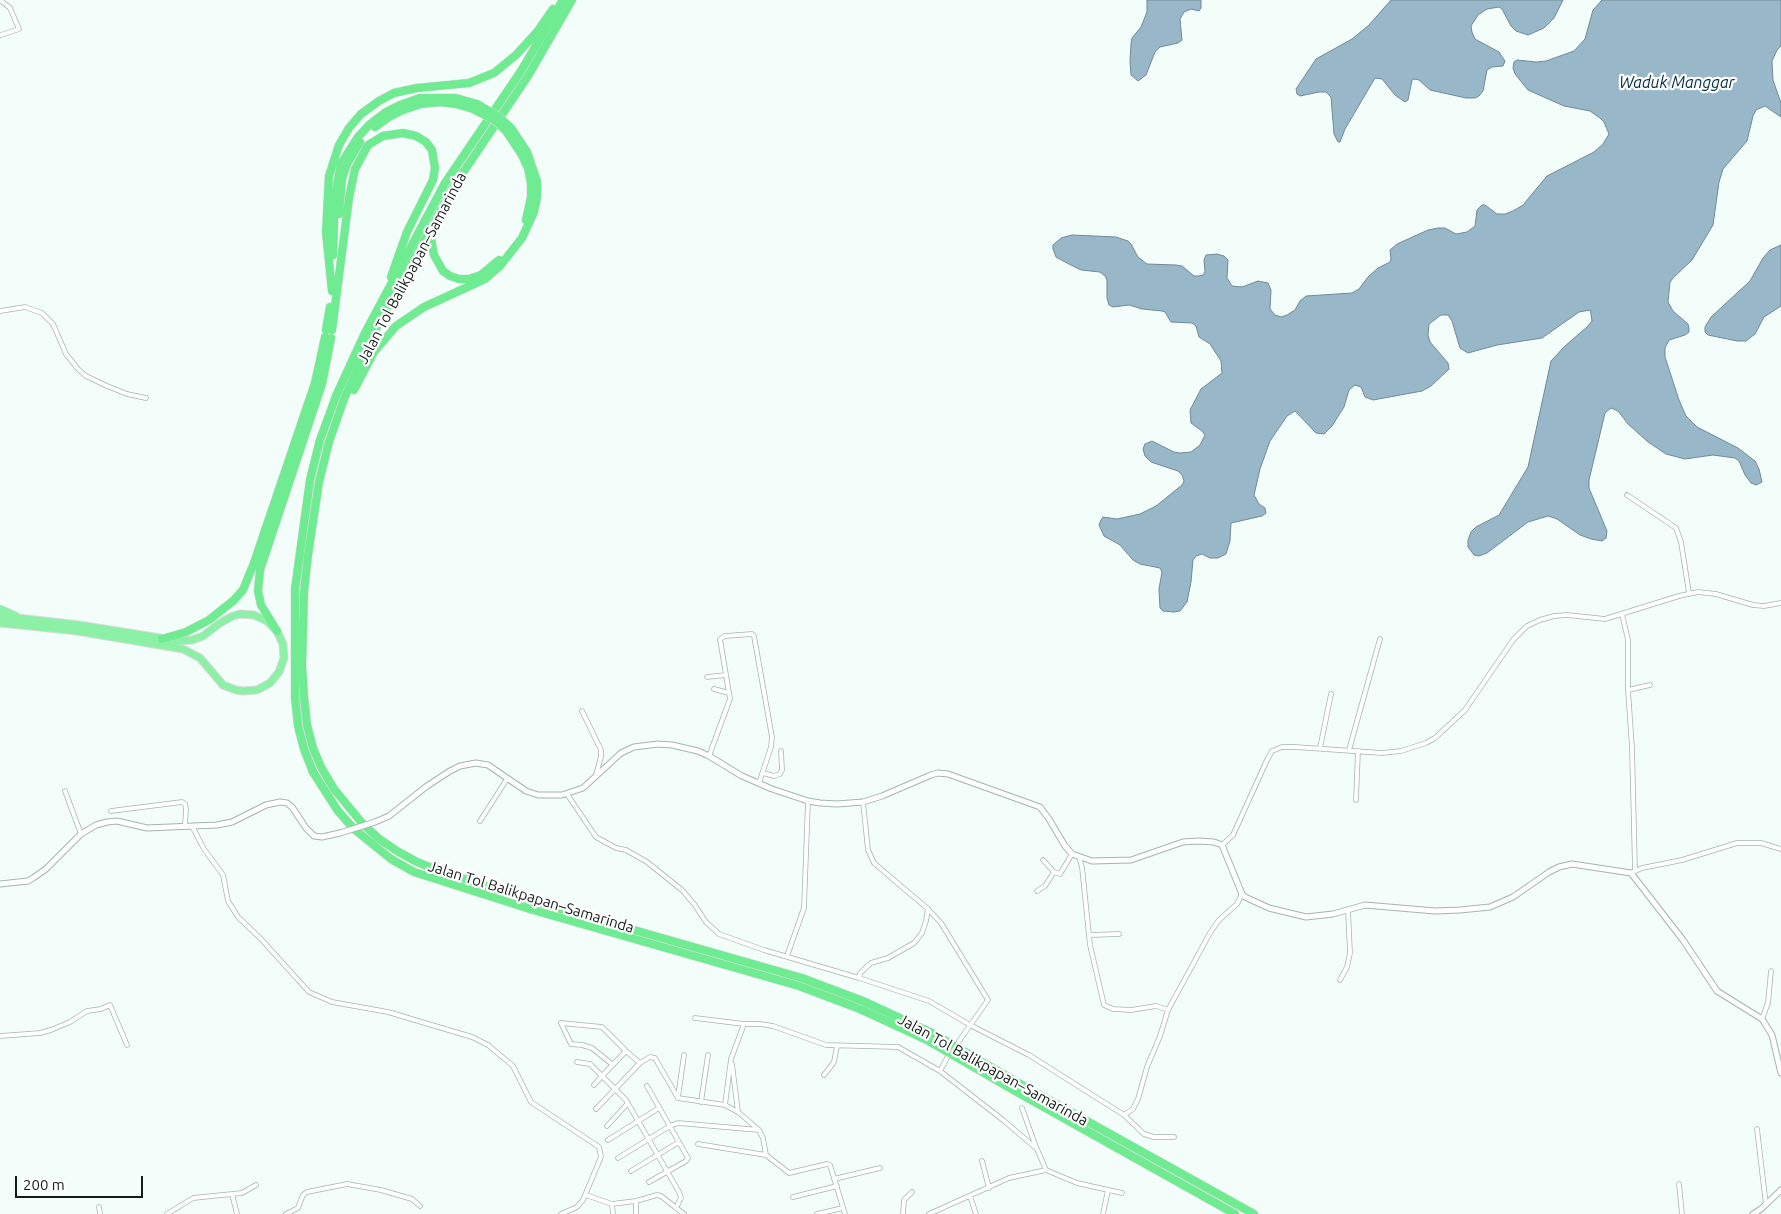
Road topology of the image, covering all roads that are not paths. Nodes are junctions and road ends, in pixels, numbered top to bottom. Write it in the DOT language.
graph roads {
  1 [pos="0,0"];
  2 [pos="561,0"];
  3 [pos="572,0"];
  4 [pos="1,35"];
  5 [pos="509,130"];
  6 [pos="434,222"];
  7 [pos="334,290"];
  8 [pos="380,304"];
  9 [pos="0,311"];
  10 [pos="329,334"];
  11 [pos="146,398"];
  12 [pos="329,442"];
  13 [pos="1627,495"];
  14 [pos="1689,593"];
  15 [pos="1781,603"];
  16 [pos="0,609"];
  17 [pos="1622,614"];
  18 [pos="0,616"];
  19 [pos="18,618"];
  20 [pos="0,623"];
  21 [pos="34,626"];
  22 [pos="0,627"];
  23 [pos="278,631"];
  24 [pos="162,639"];
  25 [pos="1380,639"];
  26 [pos="726,675"];
  27 [pos="707,676"];
  28 [pos="1650,685"];
  29 [pos="714,689"];
  30 [pos="1628,690"];
  31 [pos="729,693"];
  32 [pos="1331,694"];
  33 [pos="582,712"];
  34 [pos="1320,748"];
  35 [pos="1349,750"];
  36 [pos="781,751"];
  37 [pos="1358,752"];
  38 [pos="709,756"];
  39 [pos="763,773"];
  40 [pos="596,775"];
  41 [pos="507,779"];
  42 [pos="759,783"];
  43 [pos="65,791"];
  44 [pos="567,794"];
  45 [pos="1356,800"];
  46 [pos="808,801"];
  47 [pos="863,802"];
  48 [pos="111,811"];
  49 [pos="480,821"];
  50 [pos="185,825"];
  51 [pos="192,826"];
  52 [pos="81,834"];
  53 [pos="1222,845"];
  54 [pos="1781,849"];
  55 [pos="1072,854"];
  56 [pos="1079,857"];
  57 [pos="1043,860"];
  58 [pos="1633,871"];
  59 [pos="1054,872"];
  60 [pos="0,884"];
  61 [pos="1037,891"];
  62 [pos="1242,894"];
  63 [pos="928,909"];
  64 [pos="1348,910"];
  65 [pos="1119,934"];
  66 [pos="1090,935"];
  67 [pos="787,956"];
  68 [pos="1771,971"];
  69 [pos="859,978"];
  70 [pos="1340,980"];
  71 [pos="1168,1010"];
  72 [pos="695,1018"];
  73 [pos="1762,1019"];
  74 [pos="744,1024"];
  75 [pos="970,1025"];
  76 [pos="0,1036"];
  77 [pos="959,1041"];
  78 [pos="127,1045"];
  79 [pos="837,1046"];
  80 [pos="626,1050"];
  81 [pos="684,1055"];
  82 [pos="708,1056"];
  83 [pos="948,1058"];
  84 [pos="731,1059"];
  85 [pos="577,1062"];
  86 [pos="640,1064"];
  87 [pos="613,1065"];
  88 [pos="940,1071"];
  89 [pos="1781,1073"];
  90 [pos="824,1075"];
  91 [pos="602,1076"];
  92 [pos="594,1085"];
  93 [pos="647,1086"];
  94 [pos="616,1090"];
  95 [pos="678,1098"];
  96 [pos="701,1102"];
  97 [pos="628,1103"];
  98 [pos="725,1105"];
  99 [pos="659,1108"];
  100 [pos="1022,1108"];
  101 [pos="596,1109"];
  102 [pos="738,1112"];
  103 [pos="1124,1115"];
  104 [pos="638,1121"];
  105 [pos="607,1126"];
  106 [pos="670,1126"];
  107 [pos="1757,1128"];
  108 [pos="759,1130"];
  109 [pos="1174,1137"];
  110 [pos="648,1139"];
  111 [pos="608,1140"];
  112 [pos="679,1142"];
  113 [pos="698,1144"];
  114 [pos="1037,1150"];
  115 [pos="766,1155"];
  116 [pos="658,1156"];
  117 [pos="618,1158"];
  118 [pos="982,1161"];
  119 [pos="880,1168"];
  120 [pos="1046,1170"];
  121 [pos="631,1171"];
  122 [pos="668,1172"];
  123 [pos="834,1179"];
  124 [pos="649,1182"];
  125 [pos="1679,1184"];
  126 [pos="256,1185"];
  127 [pos="836,1186"];
  128 [pos="989,1188"];
  129 [pos="1108,1190"];
  130 [pos="1781,1190"];
  131 [pos="912,1192"];
  132 [pos="1122,1193"];
  133 [pos="232,1194"];
  134 [pos="586,1195"];
  135 [pos="970,1196"];
  136 [pos="793,1197"];
  137 [pos="636,1201"];
  138 [pos="612,1204"];
  139 [pos="420,1206"];
  140 [pos="1766,1206"];
  141 [pos="99,1207"];
  142 [pos="675,1208"];
  143 [pos="843,1208"];
  144 [pos="100,1214"];
  145 [pos="167,1214"];
  146 [pos="237,1214"];
  147 [pos="286,1214"];
  148 [pos="561,1214"];
  149 [pos="612,1214"];
  150 [pos="636,1214"];
  151 [pos="671,1214"];
  152 [pos="684,1214"];
  153 [pos="817,1214"];
  154 [pos="845,1214"];
  155 [pos="903,1214"];
  156 [pos="929,1214"];
  157 [pos="976,1214"];
  158 [pos="1103,1214"];
  159 [pos="1235,1214"];
  160 [pos="1254,1214"];
  161 [pos="1682,1214"];
  162 [pos="1753,1214"];
  1 -- 4 [label="street"];
  2 -- 7 [label="highway"];
  2 -- 8 [label="highway, Jalan Tol Balikpapan–Samarinda"];
  3 -- 6 [label="highway, Jalan Tol Balikpapan–Samarinda"];
  5 -- 6 [label="highway"];
  5 -- 7 [label="highway, bridge"];
  5 -- 12 [label="highway"];
  6 -- 12 [label="highway, Jalan Tol Balikpapan–Samarinda"];
  7 -- 8 [label="highway"];
  7 -- 10 [label="highway"];
  8 -- 159 [label="highway, Jalan Tol Balikpapan–Samarinda"];
  9 -- 11 [label="street"];
  10 -- 23 [label="highway"];
  10 -- 24 [label="highway"];
  12 -- 160 [label="highway, Jalan Tol Balikpapan–Samarinda"];
  13 -- 14 [label="street"];
  14 -- 15 [label="street"];
  14 -- 17 [label="street"];
  16 -- 19 [label="highway"];
  17 -- 30 [label="street"];
  17 -- 37 [label="street"];
  18 -- 19 [label="highway"];
  19 -- 24 [label="highway"];
  20 -- 21 [label="highway"];
  21 -- 22 [label="highway"];
  21 -- 23 [label="highway"];
  23 -- 24 [label="highway"];
  25 -- 35 [label="street"];
  26 -- 27 [label="street"];
  26 -- 31 [label="street"];
  26 -- 39 [label="street"];
  28 -- 30 [label="street"];
  29 -- 31 [label="street"];
  30 -- 58 [label="street"];
  31 -- 38 [label="street"];
  32 -- 34 [label="street"];
  33 -- 40 [label="street"];
  34 -- 35 [label="street"];
  34 -- 53 [label="street"];
  35 -- 37 [label="street"];
  36 -- 39 [label="street"];
  37 -- 45 [label="street"];
  38 -- 40 [label="street"];
  38 -- 42 [label="street"];
  39 -- 42 [label="street"];
  40 -- 44 [label="street"];
  41 -- 44 [label="street"];
  41 -- 49 [label="street"];
  41 -- 51 [label="street, bridge"];
  42 -- 46 [label="street"];
  43 -- 52 [label="street"];
  44 -- 67 [label="street"];
  46 -- 47 [label="street"];
  46 -- 67 [label="street"];
  47 -- 55 [label="street"];
  47 -- 63 [label="street"];
  48 -- 50 [label="street"];
  50 -- 51 [label="street"];
  50 -- 52 [label="street"];
  51 -- 134 [label="street"];
  52 -- 60 [label="street"];
  53 -- 56 [label="street"];
  53 -- 62 [label="street"];
  54 -- 58 [label="street"];
  55 -- 56 [label="street"];
  55 -- 59 [label="street"];
  56 -- 66 [label="street"];
  57 -- 59 [label="street"];
  58 -- 64 [label="street"];
  58 -- 73 [label="street"];
  59 -- 61 [label="street"];
  62 -- 64 [label="street"];
  62 -- 71 [label="street"];
  63 -- 69 [label="street"];
  63 -- 75 [label="street"];
  64 -- 70 [label="street"];
  65 -- 66 [label="street"];
  66 -- 71 [label="street"];
  67 -- 69 [label="street"];
  68 -- 73 [label="street"];
  69 -- 75 [label="street"];
  71 -- 103 [label="street"];
  72 -- 74 [label="street"];
  73 -- 89 [label="street"];
  74 -- 79 [label="street"];
  74 -- 84 [label="street"];
  75 -- 77 [label="street"];
  75 -- 103 [label="street"];
  76 -- 78 [label="street"];
  79 -- 88 [label="street"];
  79 -- 90 [label="street"];
  80 -- 86 [label="street"];
  80 -- 87 [label="street"];
  80 -- 87 [label="street"];
  81 -- 95 [label="street"];
  82 -- 96 [label="street"];
  83 -- 88 [label="street"];
  84 -- 98 [label="street"];
  84 -- 102 [label="street"];
  85 -- 91 [label="street"];
  86 -- 94 [label="street"];
  86 -- 95 [label="street"];
  87 -- 91 [label="street"];
  88 -- 114 [label="street"];
  91 -- 92 [label="street"];
  91 -- 94 [label="street"];
  93 -- 99 [label="street"];
  94 -- 97 [label="street"];
  94 -- 101 [label="street"];
  95 -- 96 [label="street"];
  96 -- 98 [label="street"];
  97 -- 104 [label="street"];
  97 -- 105 [label="street"];
  98 -- 102 [label="street"];
  99 -- 104 [label="street"];
  99 -- 106 [label="street"];
  100 -- 114 [label="street"];
  102 -- 108 [label="street"];
  103 -- 109 [label="street"];
  104 -- 110 [label="street"];
  104 -- 111 [label="street"];
  106 -- 108 [label="street"];
  106 -- 110 [label="street"];
  106 -- 112 [label="street"];
  107 -- 140 [label="street"];
  108 -- 115 [label="street"];
  110 -- 116 [label="street"];
  110 -- 117 [label="street"];
  112 -- 116 [label="street"];
  112 -- 122 [label="street"];
  113 -- 115 [label="street"];
  114 -- 120 [label="street"];
  115 -- 123 [label="street"];
  116 -- 121 [label="street"];
  116 -- 122 [label="street"];
  118 -- 128 [label="street"];
  119 -- 123 [label="street"];
  120 -- 128 [label="street"];
  120 -- 129 [label="street"];
  122 -- 124 [label="street"];
  122 -- 142 [label="street"];
  123 -- 127 [label="street"];
  125 -- 161 [label="street"];
  126 -- 133 [label="street"];
  127 -- 136 [label="street"];
  127 -- 143 [label="street"];
  128 -- 135 [label="street"];
  129 -- 132 [label="street"];
  129 -- 158 [label="street"];
  130 -- 140 [label="street"];
  131 -- 155 [label="street"];
  133 -- 145 [label="street"];
  133 -- 146 [label="street"];
  134 -- 138 [label="street"];
  134 -- 148 [label="street"];
  135 -- 156 [label="street"];
  135 -- 157 [label="street"];
  137 -- 138 [label="street"];
  137 -- 142 [label="street"];
  137 -- 150 [label="street"];
  138 -- 149 [label="street"];
  139 -- 147 [label="street"];
  140 -- 162 [label="street"];
  141 -- 144 [label="street"];
  142 -- 151 [label="street"];
  142 -- 152 [label="street"];
  143 -- 153 [label="street"];
  143 -- 154 [label="street"];
}
